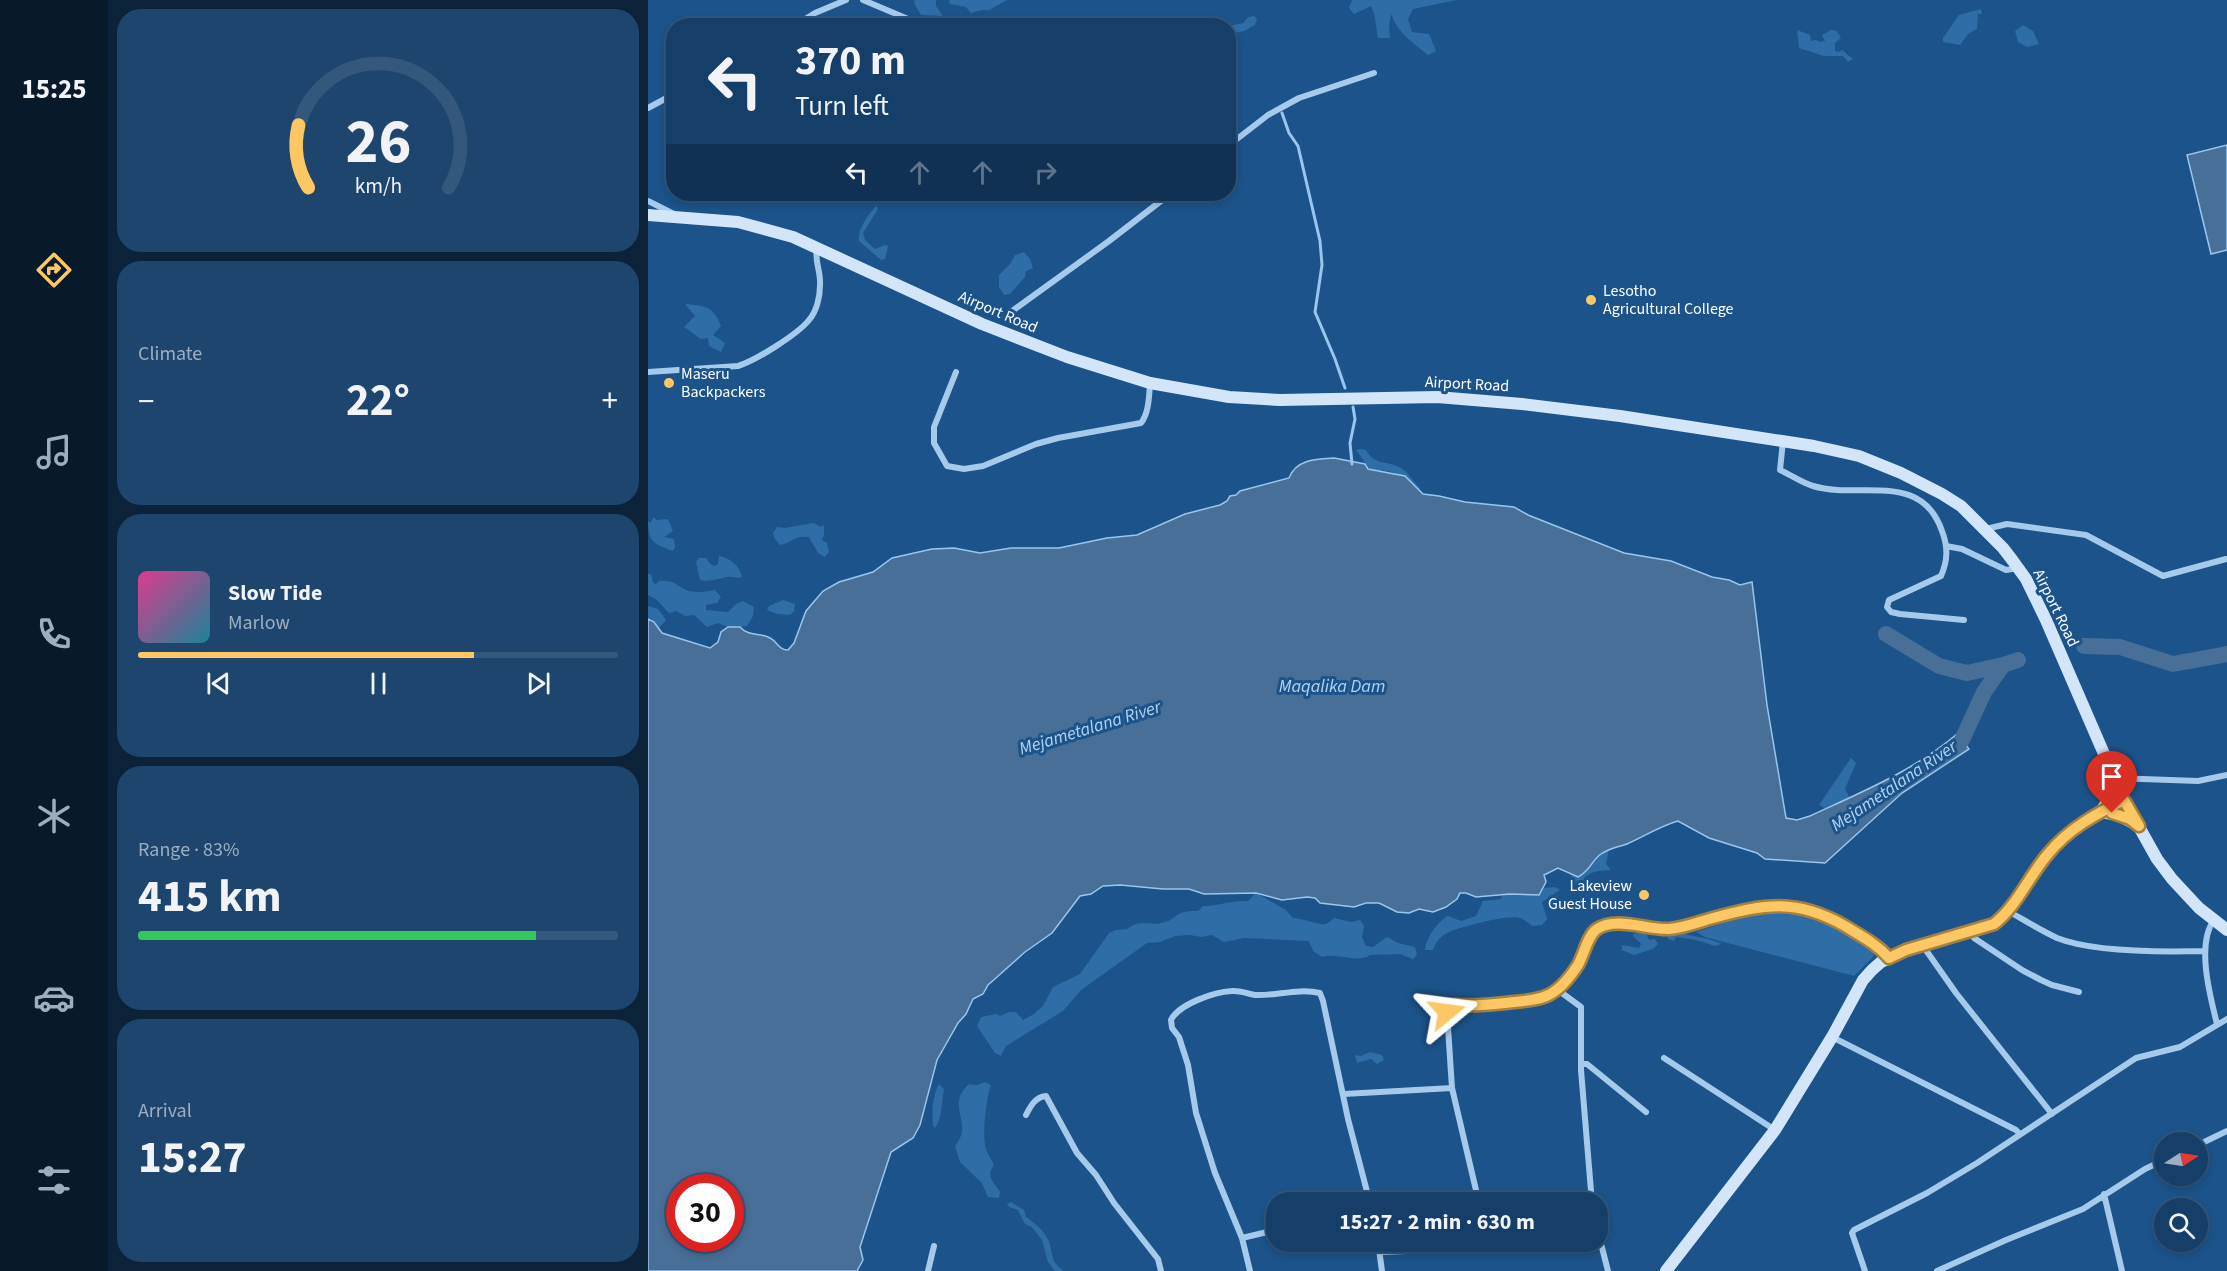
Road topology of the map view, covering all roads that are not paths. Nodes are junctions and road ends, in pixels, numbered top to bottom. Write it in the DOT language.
graph roads {
  1 [pos="846,0"];
  2 [pos="863,0"];
  3 [pos="807,18"];
  4 [pos="904,18"];
  5 [pos="1374,73"];
  6 [pos="666,98"];
  7 [pos="648,108"];
  8 [pos="1236,140"];
  9 [pos="648,201"];
  10 [pos="1161,201"];
  11 [pos="648,215"];
  12 [pos="686,219"];
  13 [pos="817,247"];
  14 [pos="1008,314"];
  15 [pos="648,372"];
  16 [pos="956,372"];
  17 [pos="1150,383"];
  18 [pos="1783,441"];
  19 [pos="1985,529"];
  20 [pos="1946,546"];
  21 [pos="2226,559"];
  22 [pos="2018,568"];
  23 [pos="1964,620"];
  24 [pos="2227,775"];
  25 [pos="2114,778"];
  26 [pos="2124,800"];
  27 [pos="2101,812"];
  28 [pos="2139,826"];
  29 [pos="2008,911"];
  30 [pos="2214,920"];
  31 [pos="2227,930"];
  32 [pos="1971,932"];
  33 [pos="1922,945"];
  34 [pos="2204,951"];
  35 [pos="1889,958"];
  36 [pos="1555,992"];
  37 [pos="2079,992"];
  38 [pos="2227,1019"];
  39 [pos="2217,1024"];
  40 [pos="1832,1037"];
  41 [pos="1664,1058"];
  42 [pos="1582,1064"];
  43 [pos="1452,1088"];
  44 [pos="1344,1094"];
  45 [pos="1646,1112"];
  46 [pos="2052,1114"];
  47 [pos="1026,1115"];
  48 [pos="1775,1130"];
  49 [pos="2227,1131"];
  50 [pos="2020,1134"];
  51 [pos="2208,1140"];
  52 [pos="2154,1165"];
  53 [pos="1367,1192"];
  54 [pos="1476,1192"];
  55 [pos="1591,1192"];
  56 [pos="2104,1194"];
  57 [pos="1266,1232"];
  58 [pos="1242,1238"];
  59 [pos="934,1246"];
  60 [pos="1380,1252"];
  61 [pos="1603,1252"];
  62 [pos="928,1271"];
  63 [pos="1161,1271"];
  64 [pos="1250,1271"];
  65 [pos="1382,1271"];
  66 [pos="1608,1271"];
  67 [pos="1666,1271"];
  68 [pos="1865,1271"];
  69 [pos="1937,1271"];
  70 [pos="2122,1271"];
  1 -- 3 [label="street"];
  2 -- 4 [label="street"];
  5 -- 8 [label="street"];
  6 -- 7 [label="street"];
  9 -- 12 [label="street"];
  10 -- 14 [label="street"];
  11 -- 12 [label="main road, Airport Road"];
  12 -- 13 [label="main road, Airport Road"];
  13 -- 15 [label="street"];
  13 -- 17 [label="main road, Airport Road"];
  16 -- 17 [label="street"];
  17 -- 18 [label="main road, Airport Road"];
  18 -- 19 [label="main road, Airport Road"];
  18 -- 20 [label="street"];
  19 -- 21 [label="street"];
  19 -- 22 [label="main road, Airport Road"];
  20 -- 22 [label="street"];
  20 -- 23 [label="street"];
  22 -- 25 [label="main road, Airport Road"];
  24 -- 25 [label="street"];
  25 -- 26 [label="main road, Airport Road"];
  25 -- 27 [label="main road"];
  26 -- 27 [label="main road"];
  26 -- 28 [label="main road, Airport Road"];
  27 -- 28 [label="main road"];
  27 -- 29 [label="main road"];
  28 -- 30 [label="main road, Airport Road"];
  29 -- 32 [label="main road"];
  29 -- 34 [label="street"];
  30 -- 31 [label="main road, Airport Road"];
  30 -- 34 [label="street"];
  32 -- 33 [label="main road"];
  32 -- 37 [label="street"];
  33 -- 35 [label="main road"];
  33 -- 46 [label="street"];
  34 -- 39 [label="street"];
  35 -- 36 [label="street"];
  35 -- 40 [label="main road"];
  36 -- 42 [label="street"];
  36 -- 43 [label="street"];
  38 -- 39 [label="street"];
  39 -- 46 [label="street"];
  40 -- 48 [label="main road"];
  40 -- 50 [label="street"];
  41 -- 48 [label="street"];
  42 -- 45 [label="street"];
  42 -- 55 [label="street"];
  43 -- 44 [label="street"];
  43 -- 54 [label="street"];
  44 -- 53 [label="street"];
  44 -- 58 [label="street"];
  46 -- 50 [label="street"];
  47 -- 63 [label="street"];
  48 -- 67 [label="main road"];
  49 -- 51 [label="street"];
  50 -- 68 [label="street"];
  52 -- 56 [label="street"];
  56 -- 69 [label="street"];
  56 -- 70 [label="street"];
  57 -- 58 [label="street"];
  58 -- 64 [label="street"];
  59 -- 62 [label="street"];
  60 -- 65 [label="street"];
  61 -- 66 [label="street"];
}
